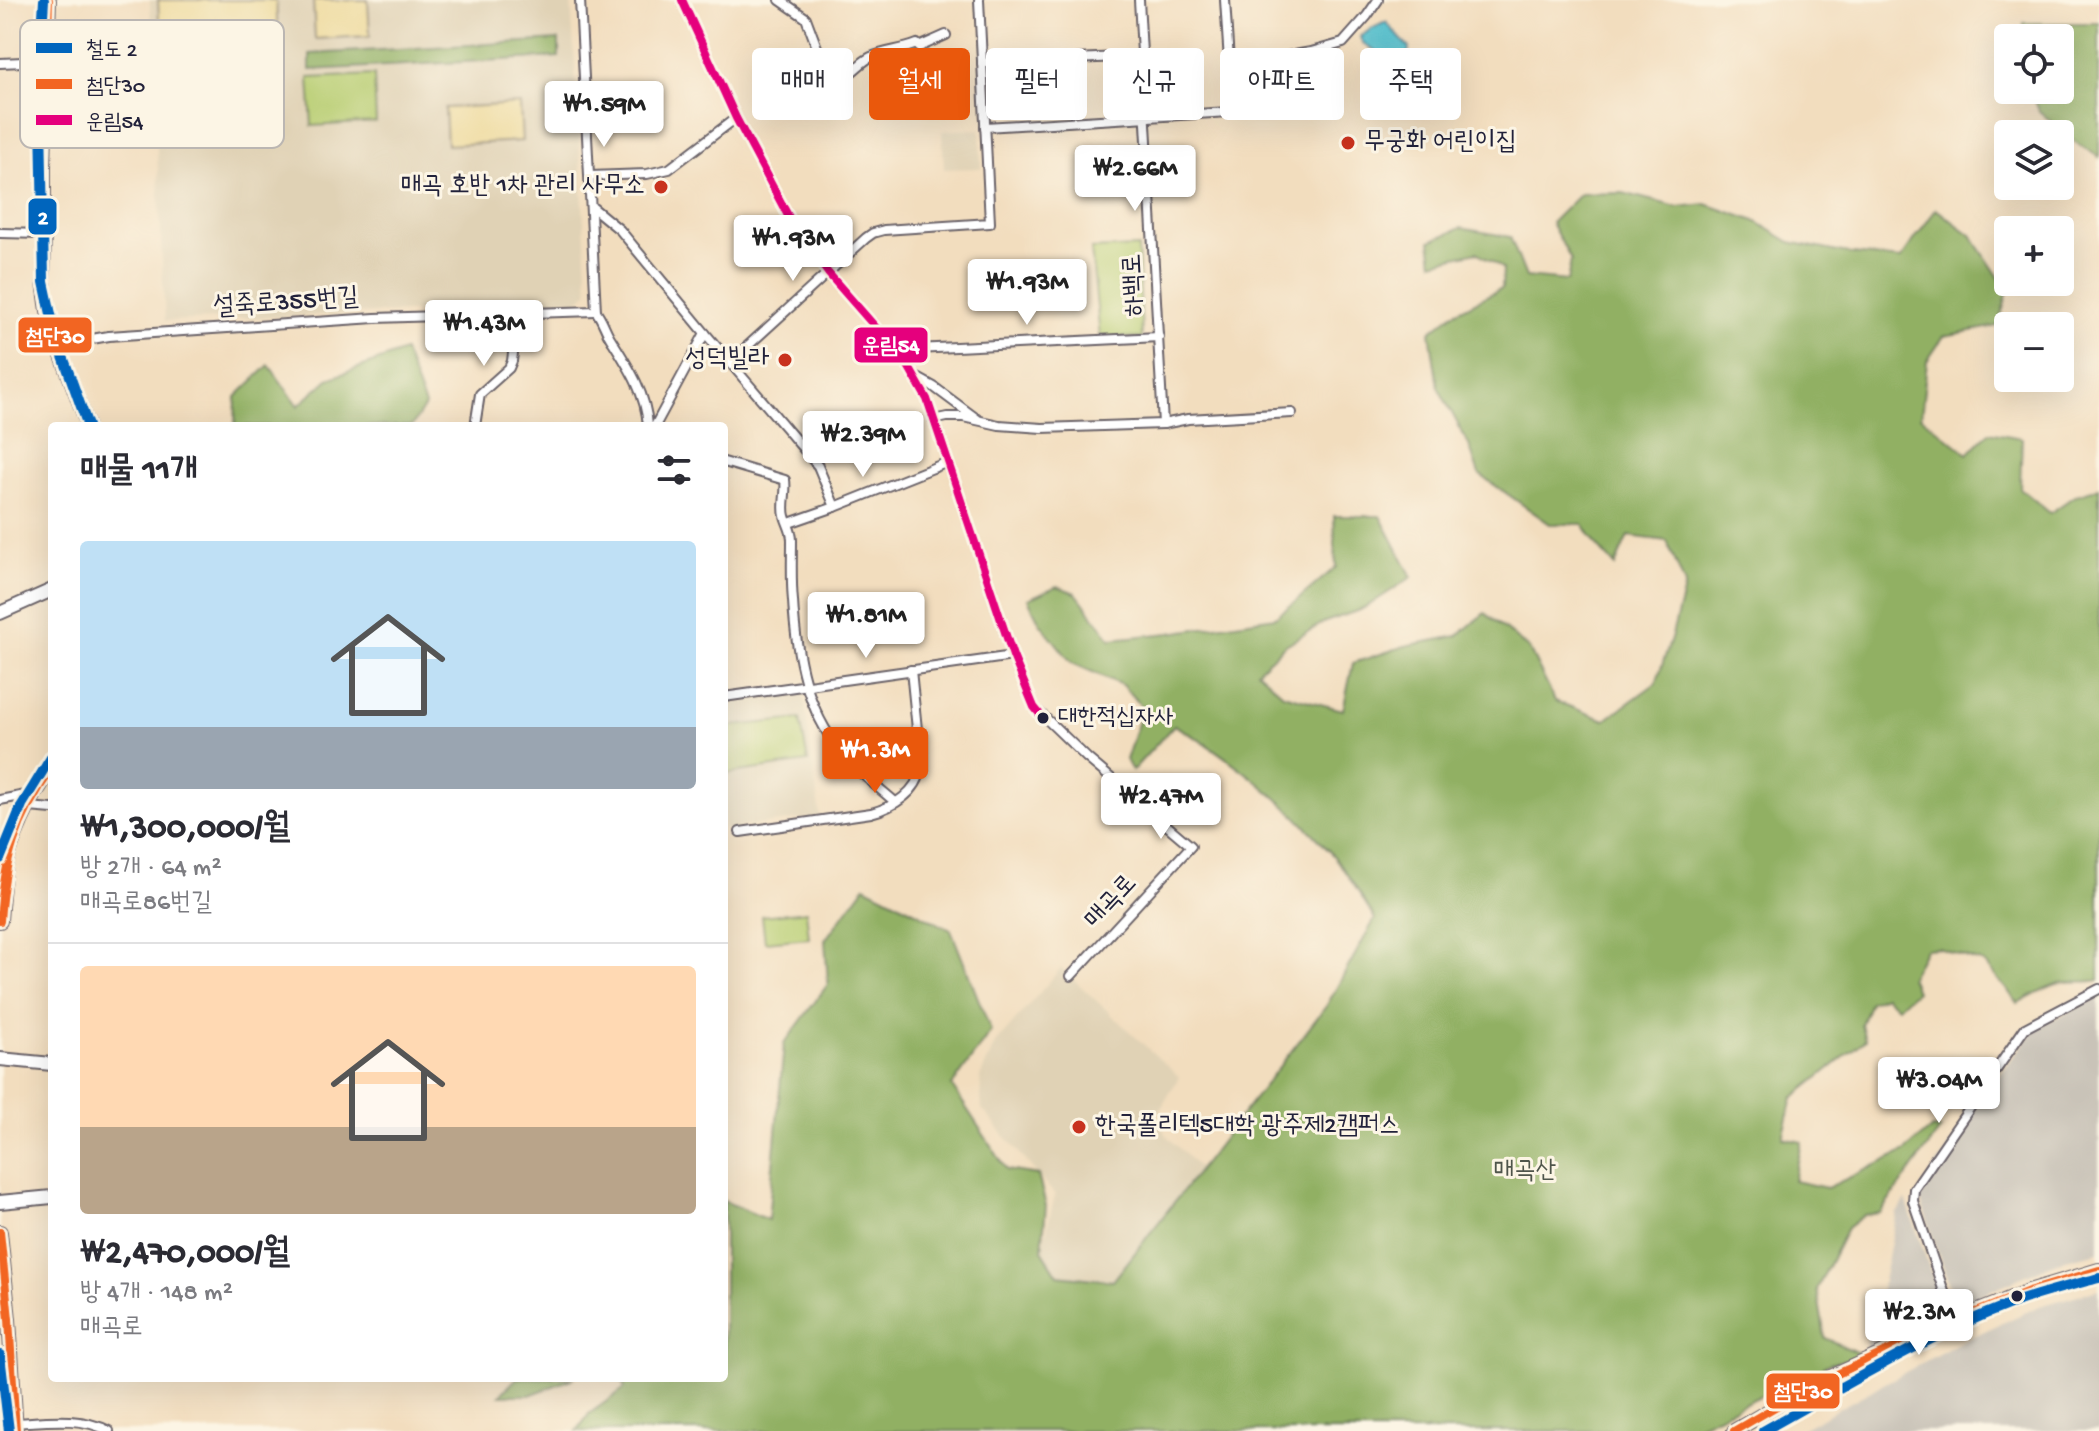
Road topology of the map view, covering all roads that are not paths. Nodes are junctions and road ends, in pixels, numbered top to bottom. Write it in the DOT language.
graph roads {
  1 [pos="49,0"];
  2 [pos="580,0"];
  3 [pos="780,0"];
  4 [pos="979,0"];
  5 [pos="1139,0"];
  6 [pos="1225,0"];
  7 [pos="1378,0"];
  8 [pos="685,2"];
  9 [pos="48,20"];
  10 [pos="946,35"];
  11 [pos="1142,48"];
  12 [pos="1229,48"];
  13 [pos="1325,48"];
  14 [pos="1103,58"];
  15 [pos="20,62"];
  16 [pos="0,63"];
  17 [pos="982,63"];
  18 [pos="736,118"];
  19 [pos="1110,120"];
  20 [pos="1146,120"];
  21 [pos="985,127"];
  22 [pos="45,148"];
  23 [pos="590,176"];
  24 [pos="592,207"];
  25 [pos="0,233"];
  26 [pos="44,234"];
  27 [pos="828,273"];
  28 [pos="596,311"];
  29 [pos="518,313"];
  30 [pos="705,333"];
  31 [pos="1159,337"];
  32 [pos="58,345"];
  33 [pos="896,350"];
  34 [pos="730,362"];
  35 [pos="916,377"];
  36 [pos="1292,413"];
  37 [pos="933,420"];
  38 [pos="978,420"];
  39 [pos="87,422"];
  40 [pos="478,422"];
  41 [pos="648,422"];
  42 [pos="657,422"];
  43 [pos="1163,424"];
  44 [pos="948,462"];
  45 [pos="728,463"];
  46 [pos="835,507"];
  47 [pos="789,523"];
  48 [pos="48,592"];
  49 [pos="0,613"];
  50 [pos="1013,656"];
  51 [pos="911,670"];
  52 [pos="806,686"];
  53 [pos="728,696"];
  54 [pos="48,775"];
  55 [pos="36,793"];
  56 [pos="0,800"];
  57 [pos="895,802"];
  58 [pos="29,807"];
  59 [pos="48,809"];
  60 [pos="740,832"];
  61 [pos="0,921"];
  62 [pos="1071,976"];
  63 [pos="2099,989"];
  64 [pos="0,1059"];
  65 [pos="48,1064"];
  66 [pos="48,1197"];
  67 [pos="0,1202"];
  68 [pos="0,1232"];
  69 [pos="2099,1270"];
  70 [pos="1954,1321"];
  71 [pos="63,1421"];
  72 [pos="16,1427"];
  73 [pos="48,1431"];
  74 [pos="109,1431"];
  75 [pos="1734,1431"];
  1 -- 9 [label="main road"];
  2 -- 23 [label="street"];
  3 -- 10 [label="street"];
  4 -- 17 [label="street"];
  5 -- 11 [label="street, 하백로"];
  6 -- 12 [label="street"];
  7 -- 13 [label="street"];
  8 -- 18 [label="street, 매곡로"];
  14 -- 17 [label="street"];
  15 -- 16 [label="street"];
  17 -- 21 [label="street"];
  18 -- 23 [label="street"];
  18 -- 27 [label="street, 매곡로"];
  19 -- 21 [label="street"];
  20 -- 31 [label="street, 하백로"];
  21 -- 27 [label="street"];
  22 -- 26 [label="main road"];
  23 -- 24 [label="street"];
  24 -- 28 [label="street"];
  24 -- 30 [label="street"];
  25 -- 26 [label="street"];
  26 -- 32 [label="main road"];
  27 -- 33 [label="street, 매곡로"];
  27 -- 34 [label="street"];
  28 -- 29 [label="street, 설죽로355번길"];
  28 -- 41 [label="street"];
  29 -- 32 [label="street, 설죽로355번길"];
  29 -- 40 [label="street"];
  30 -- 34 [label="street"];
  30 -- 42 [label="street"];
  31 -- 33 [label="street"];
  31 -- 43 [label="street, 하백로"];
  32 -- 39 [label="main road"];
  33 -- 35 [label="street, 매곡로"];
  34 -- 46 [label="street"];
  35 -- 37 [label="street, 매곡로"];
  35 -- 38 [label="street, 매곡로"];
  36 -- 43 [label="street, 매곡로"];
  37 -- 38 [label="street, 매곡로"];
  37 -- 44 [label="street, 매곡로"];
  38 -- 43 [label="street, 매곡로"];
  44 -- 46 [label="street"];
  44 -- 50 [label="street, 매곡로"];
  45 -- 47 [label="street"];
  46 -- 47 [label="street"];
  47 -- 52 [label="street"];
  48 -- 49 [label="main road"];
  50 -- 51 [label="street"];
  50 -- 62 [label="street, 매곡로"];
  51 -- 52 [label="street"];
  51 -- 57 [label="street"];
  52 -- 53 [label="street"];
  52 -- 57 [label="street"];
  54 -- 55 [label="main road"];
  55 -- 56 [label="street"];
  55 -- 58 [label="main road"];
  57 -- 60 [label="street"];
  58 -- 59 [label="street"];
  58 -- 61 [label="main road"];
  63 -- 70 [label="street"];
  64 -- 65 [label="main road"];
  66 -- 67 [label="main road"];
  68 -- 72 [label="main road"];
  69 -- 70 [label="main road"];
  70 -- 75 [label="main road"];
  71 -- 72 [label="street"];
  71 -- 73 [label="street"];
  71 -- 74 [label="street"];
}
